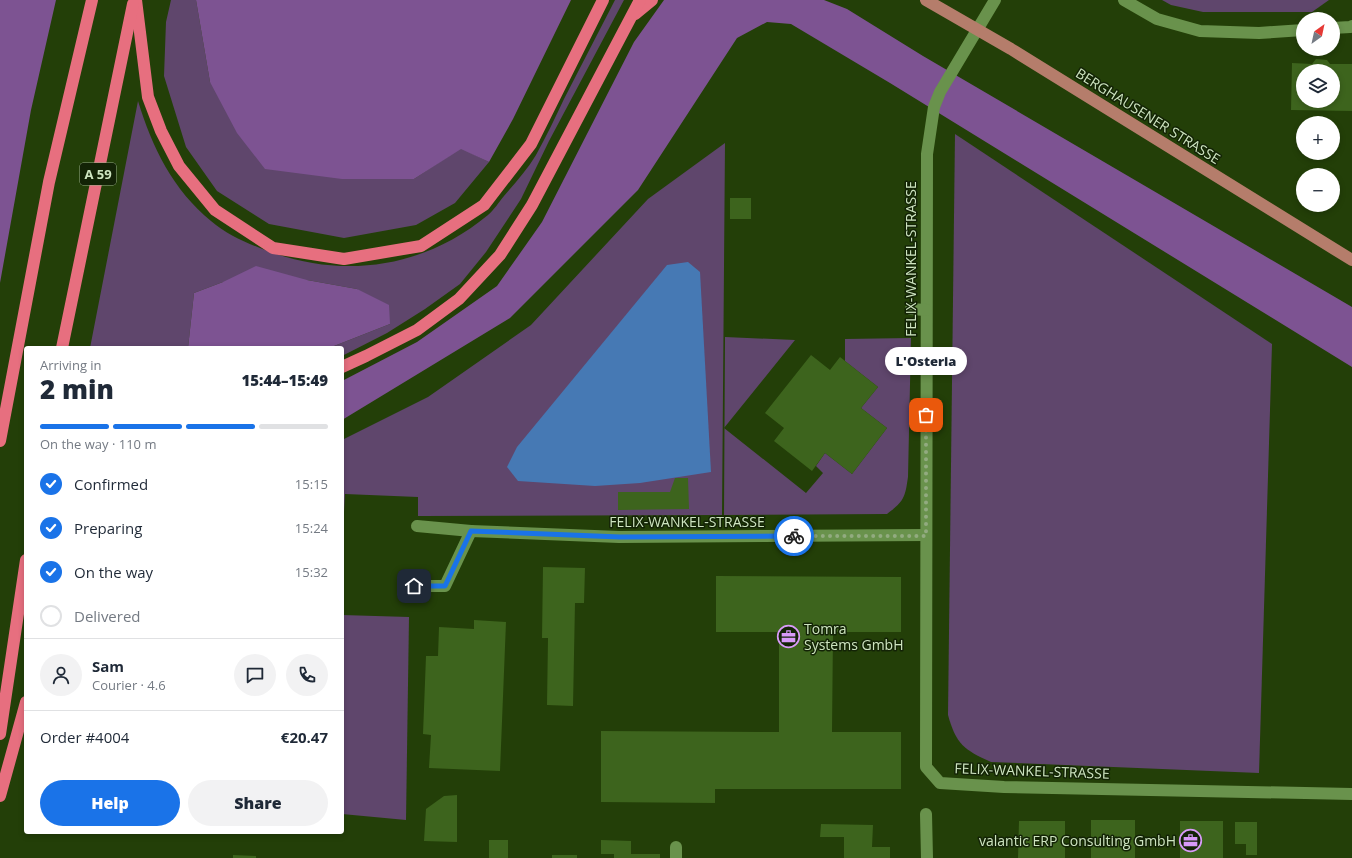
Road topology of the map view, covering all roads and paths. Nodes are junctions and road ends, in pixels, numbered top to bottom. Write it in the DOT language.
graph roads {
  1 [pos="92,0"];
  2 [pos="135,0"];
  3 [pos="603,0"];
  4 [pos="640,0"];
  5 [pos="652,0"];
  6 [pos="926,0"];
  7 [pos="995,0"];
  8 [pos="1124,0"];
  9 [pos="631,18"];
  10 [pos="1352,26"];
  11 [pos="1340,28"];
  12 [pos="1296,30"];
  13 [pos="1352,260"];
  14 [pos="911,309"];
  15 [pos="926,310"];
  16 [pos="62,346"];
  17 [pos="344,366"];
  18 [pos="0,441"];
  19 [pos="417,526"];
  20 [pos="471,531"];
  21 [pos="926,536"];
  22 [pos="24,573"];
  23 [pos="414,586"];
  24 [pos="24,709"];
  25 [pos="0,734"];
  26 [pos="1352,794"];
  27 [pos="0,796"];
  28 [pos="926,814"];
  29 [pos="927,858"];
  1 -- 18 [label="highway"];
  2 -- 3 [label="highway"];
  2 -- 16 [label="highway, A 59"];
  4 -- 9 [label="highway"];
  5 -- 9 [label="highway"];
  6 -- 13 [label="main road, BERGHAUSENER STRASSE"];
  7 -- 15 [label="street, FELIX-WANKEL-STRASSE"];
  8 -- 12 [label="street"];
  9 -- 17 [label="highway"];
  10 -- 11 [label="street"];
  14 -- 15 [label="street"];
  15 -- 21 [label="street, FELIX-WANKEL-STRASSE"];
  19 -- 20 [label="street, FELIX-WANKEL-STRASSE"];
  20 -- 21 [label="street, FELIX-WANKEL-STRASSE"];
  20 -- 23 [label="street"];
  21 -- 26 [label="street, FELIX-WANKEL-STRASSE"];
  22 -- 25 [label="highway"];
  24 -- 27 [label="highway"];
  28 -- 29 [label="street"];
}
